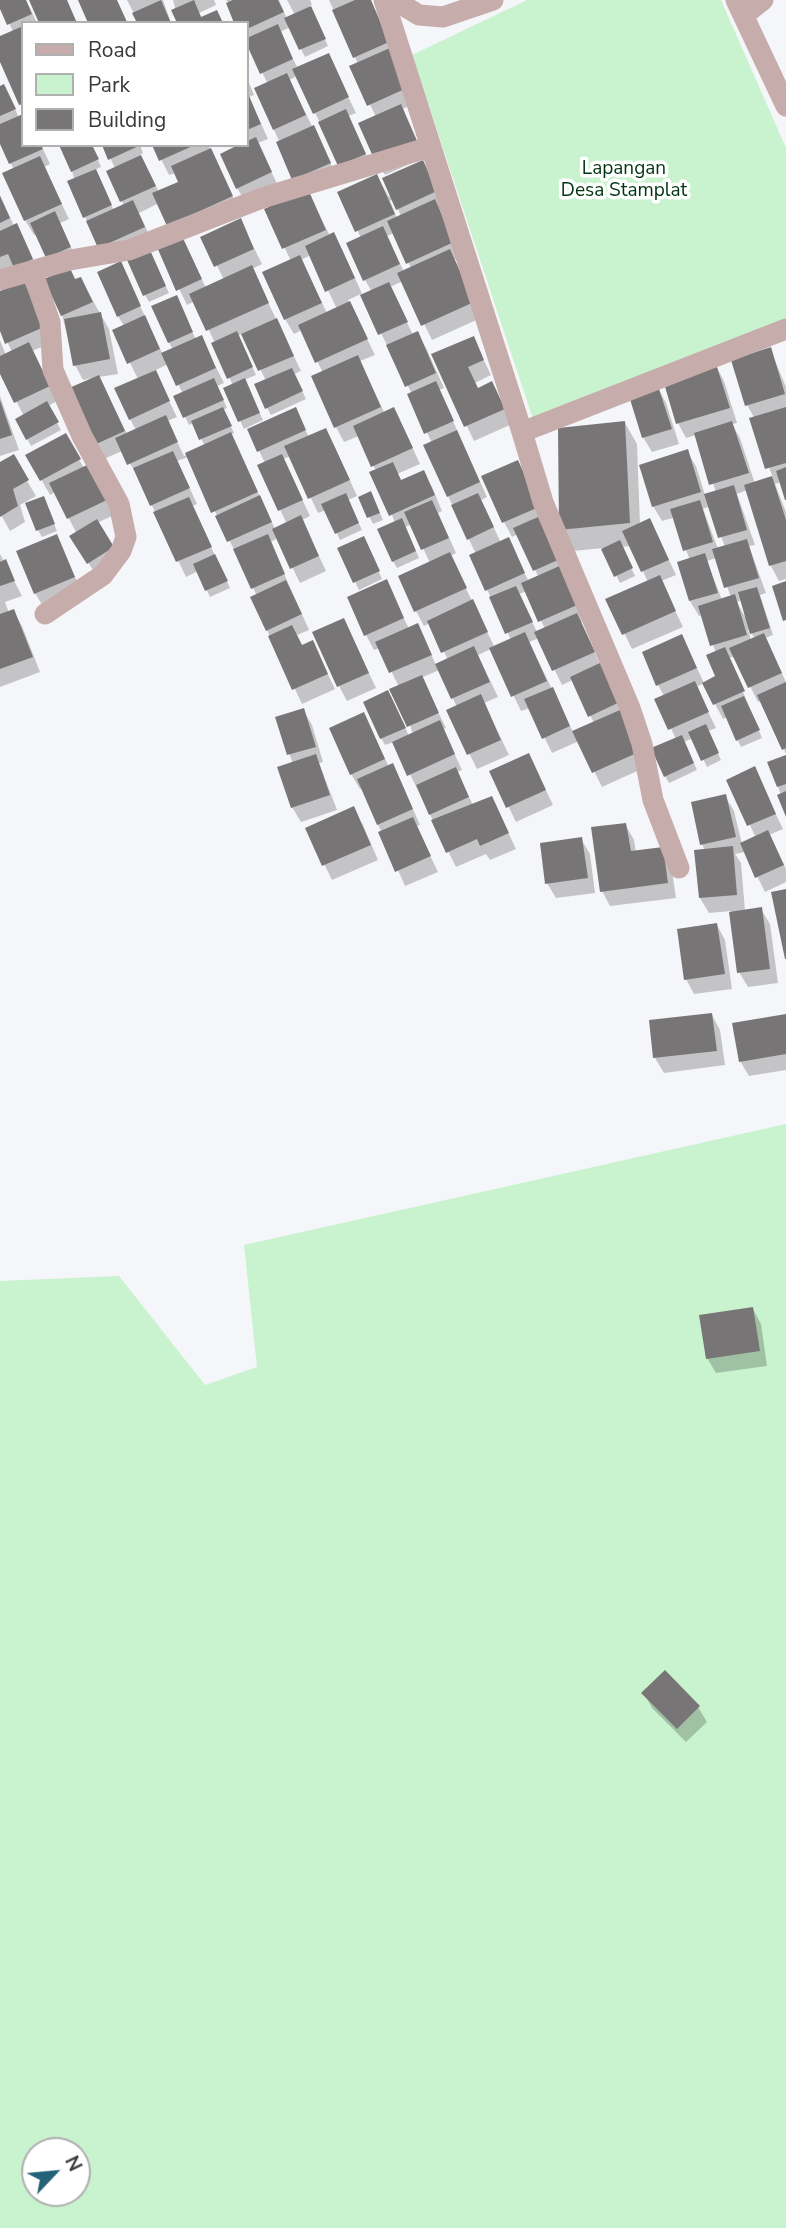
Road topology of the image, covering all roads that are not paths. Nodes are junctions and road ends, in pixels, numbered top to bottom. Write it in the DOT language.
graph roads {
  1 [pos="384,0"];
  2 [pos="394,0"];
  3 [pos="493,0"];
  4 [pos="763,0"];
  5 [pos="740,8"];
  6 [pos="786,106"];
  7 [pos="430,146"];
  8 [pos="32,271"];
  9 [pos="0,280"];
  10 [pos="786,329"];
  11 [pos="522,432"];
  12 [pos="45,614"];
  13 [pos="679,868"];
  1 -- 7 [label="street"];
  2 -- 3 [label="street"];
  4 -- 5 [label="street"];
  5 -- 6 [label="street"];
  7 -- 8 [label="street"];
  7 -- 11 [label="street"];
  8 -- 9 [label="street"];
  8 -- 12 [label="street"];
  10 -- 11 [label="street"];
  11 -- 13 [label="street"];
}
